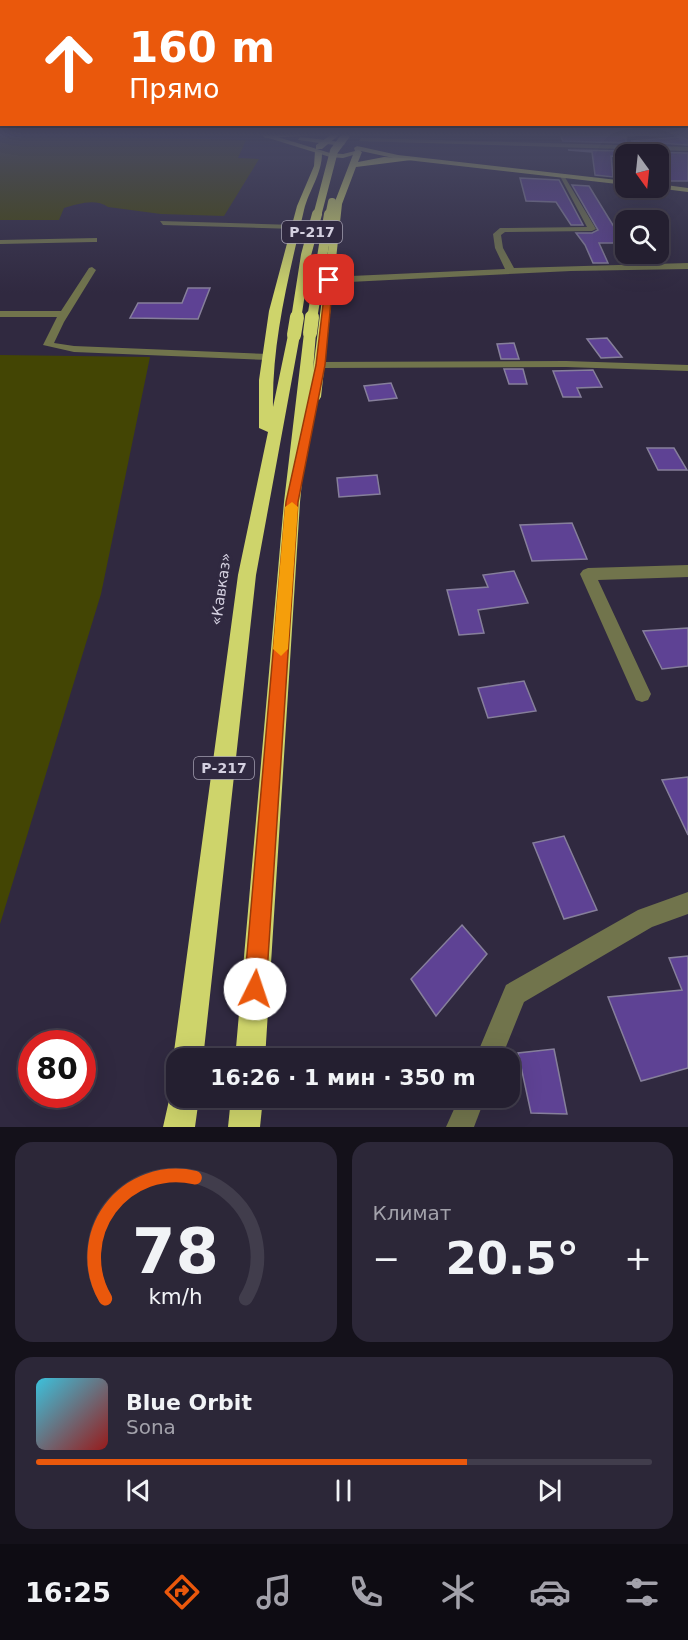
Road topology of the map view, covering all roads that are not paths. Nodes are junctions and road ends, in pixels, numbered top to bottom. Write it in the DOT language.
graph roads {
  1 [pos="309,188"];
  2 [pos="323,188"];
  3 [pos="335,188"];
  4 [pos="344,188"];
  5 [pos="569,188"];
  6 [pos="670,188"];
  7 [pos="688,190"];
  8 [pos="163,223"];
  9 [pos="296,227"];
  10 [pos="94,240"];
  11 [pos="0,242"];
  12 [pos="688,266"];
  13 [pos="92,270"];
  14 [pos="511,271"];
  15 [pos="329,280"];
  16 [pos="0,314"];
  17 [pos="64,314"];
  18 [pos="269,357"];
  19 [pos="320,365"];
  20 [pos="688,368"];
  21 [pos="264,478"];
  22 [pos="292,502"];
  23 [pos="688,571"];
  24 [pos="642,694"];
  25 [pos="688,903"];
  26 [pos="189,1048"];
  27 [pos="250,1048"];
  28 [pos="493,1048"];
  29 [pos="182,1108"];
  30 [pos="245,1108"];
  31 [pos="468,1108"];
  32 [pos="179,1127"];
  33 [pos="244,1127"];
  34 [pos="460,1127"];
  1 -- 9 [label="highway"];
  2 -- 21 [label="highway, «Кавказ» / Р-217, bridge"];
  3 -- 22 [label="highway, Р-217, bridge"];
  4 -- 15 [label="highway, Р-217"];
  5 -- 14 [label="street"];
  6 -- 7 [label="main road"];
  8 -- 9 [label="street"];
  9 -- 18 [label="highway"];
  10 -- 11 [label="street"];
  12 -- 14 [label="street"];
  13 -- 17 [label="street"];
  14 -- 15 [label="street"];
  15 -- 19 [label="highway, Р-217"];
  16 -- 17 [label="street"];
  17 -- 18 [label="street"];
  18 -- 21 [label="highway"];
  19 -- 20 [label="street"];
  19 -- 22 [label="highway, Р-217"];
  21 -- 26 [label="highway, «Кавказ» / Р-217"];
  22 -- 27 [label="highway, Р-217"];
  23 -- 24 [label="street"];
  25 -- 28 [label="street"];
  29 -- 32 [label="highway"];
  30 -- 33 [label="highway"];
  31 -- 34 [label="street"];
}
